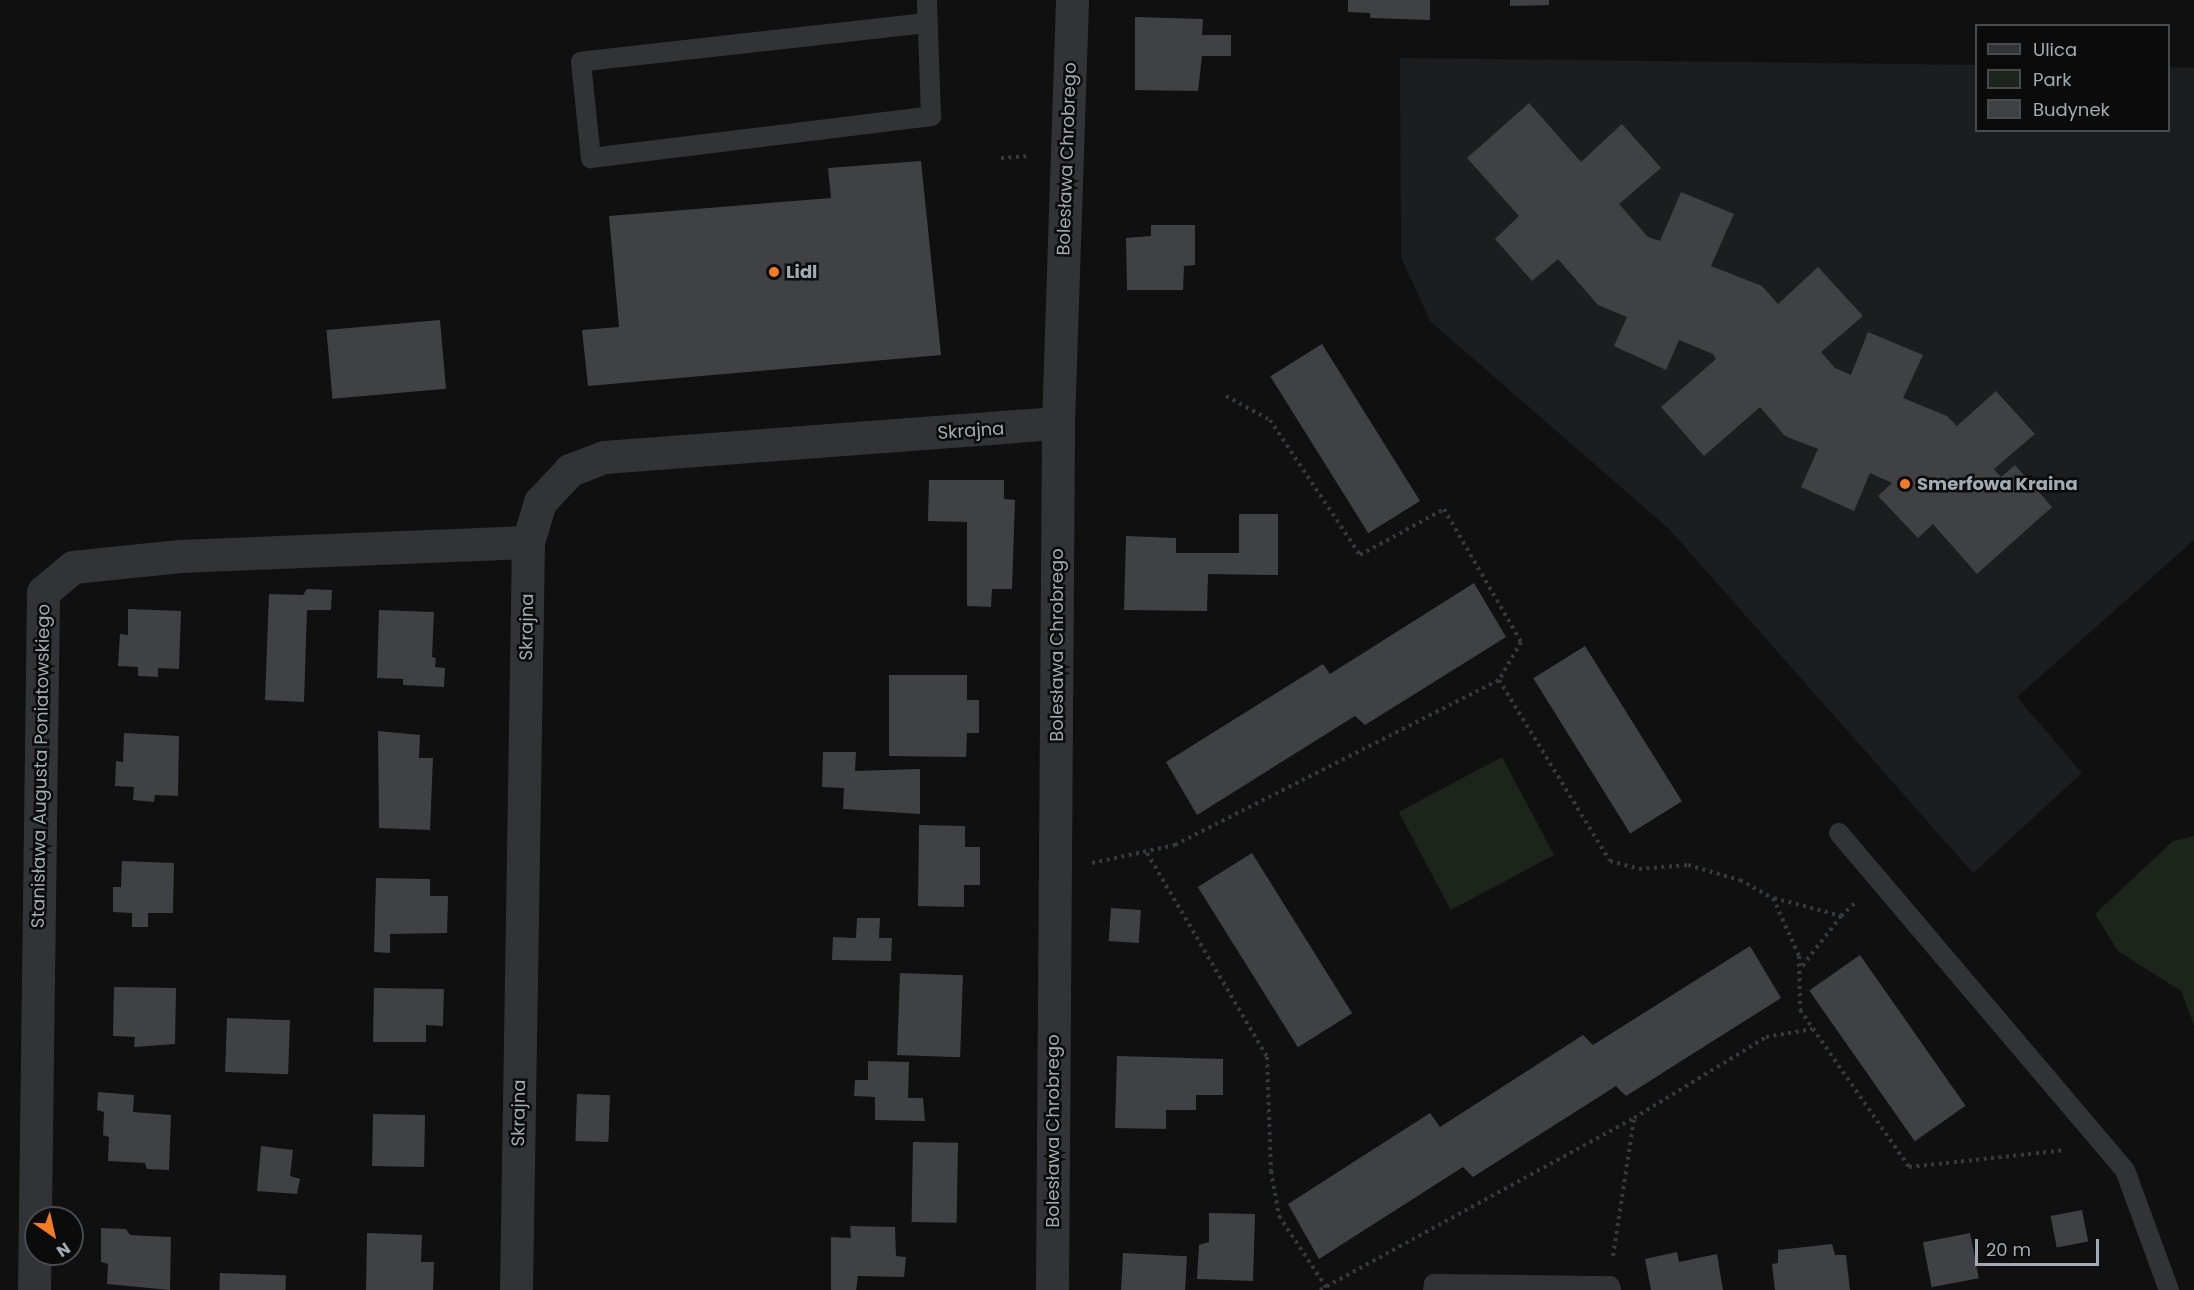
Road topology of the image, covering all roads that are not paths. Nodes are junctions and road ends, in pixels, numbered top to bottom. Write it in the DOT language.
graph roads {
  1 [pos="927,0"];
  2 [pos="1072,0"];
  3 [pos="926,23"];
  4 [pos="1058,423"];
  5 [pos="528,542"];
  6 [pos="1839,833"];
  7 [pos="1610,1288"];
  8 [pos="34,1290"];
  9 [pos="516,1290"];
  10 [pos="1052,1290"];
  11 [pos="1433,1290"];
  12 [pos="2169,1290"];
  1 -- 3 [label="lane"];
  2 -- 4 [label="street, Bolesława Chrobrego"];
  3 -- 3 [label="lane"];
  4 -- 5 [label="street, Skrajna"];
  4 -- 10 [label="street, Bolesława Chrobrego"];
  5 -- 8 [label="street, Stanisława Augusta Poniatowskiego"];
  5 -- 9 [label="street, Skrajna"];
  6 -- 12 [label="lane"];
  7 -- 11 [label="lane"];
}
